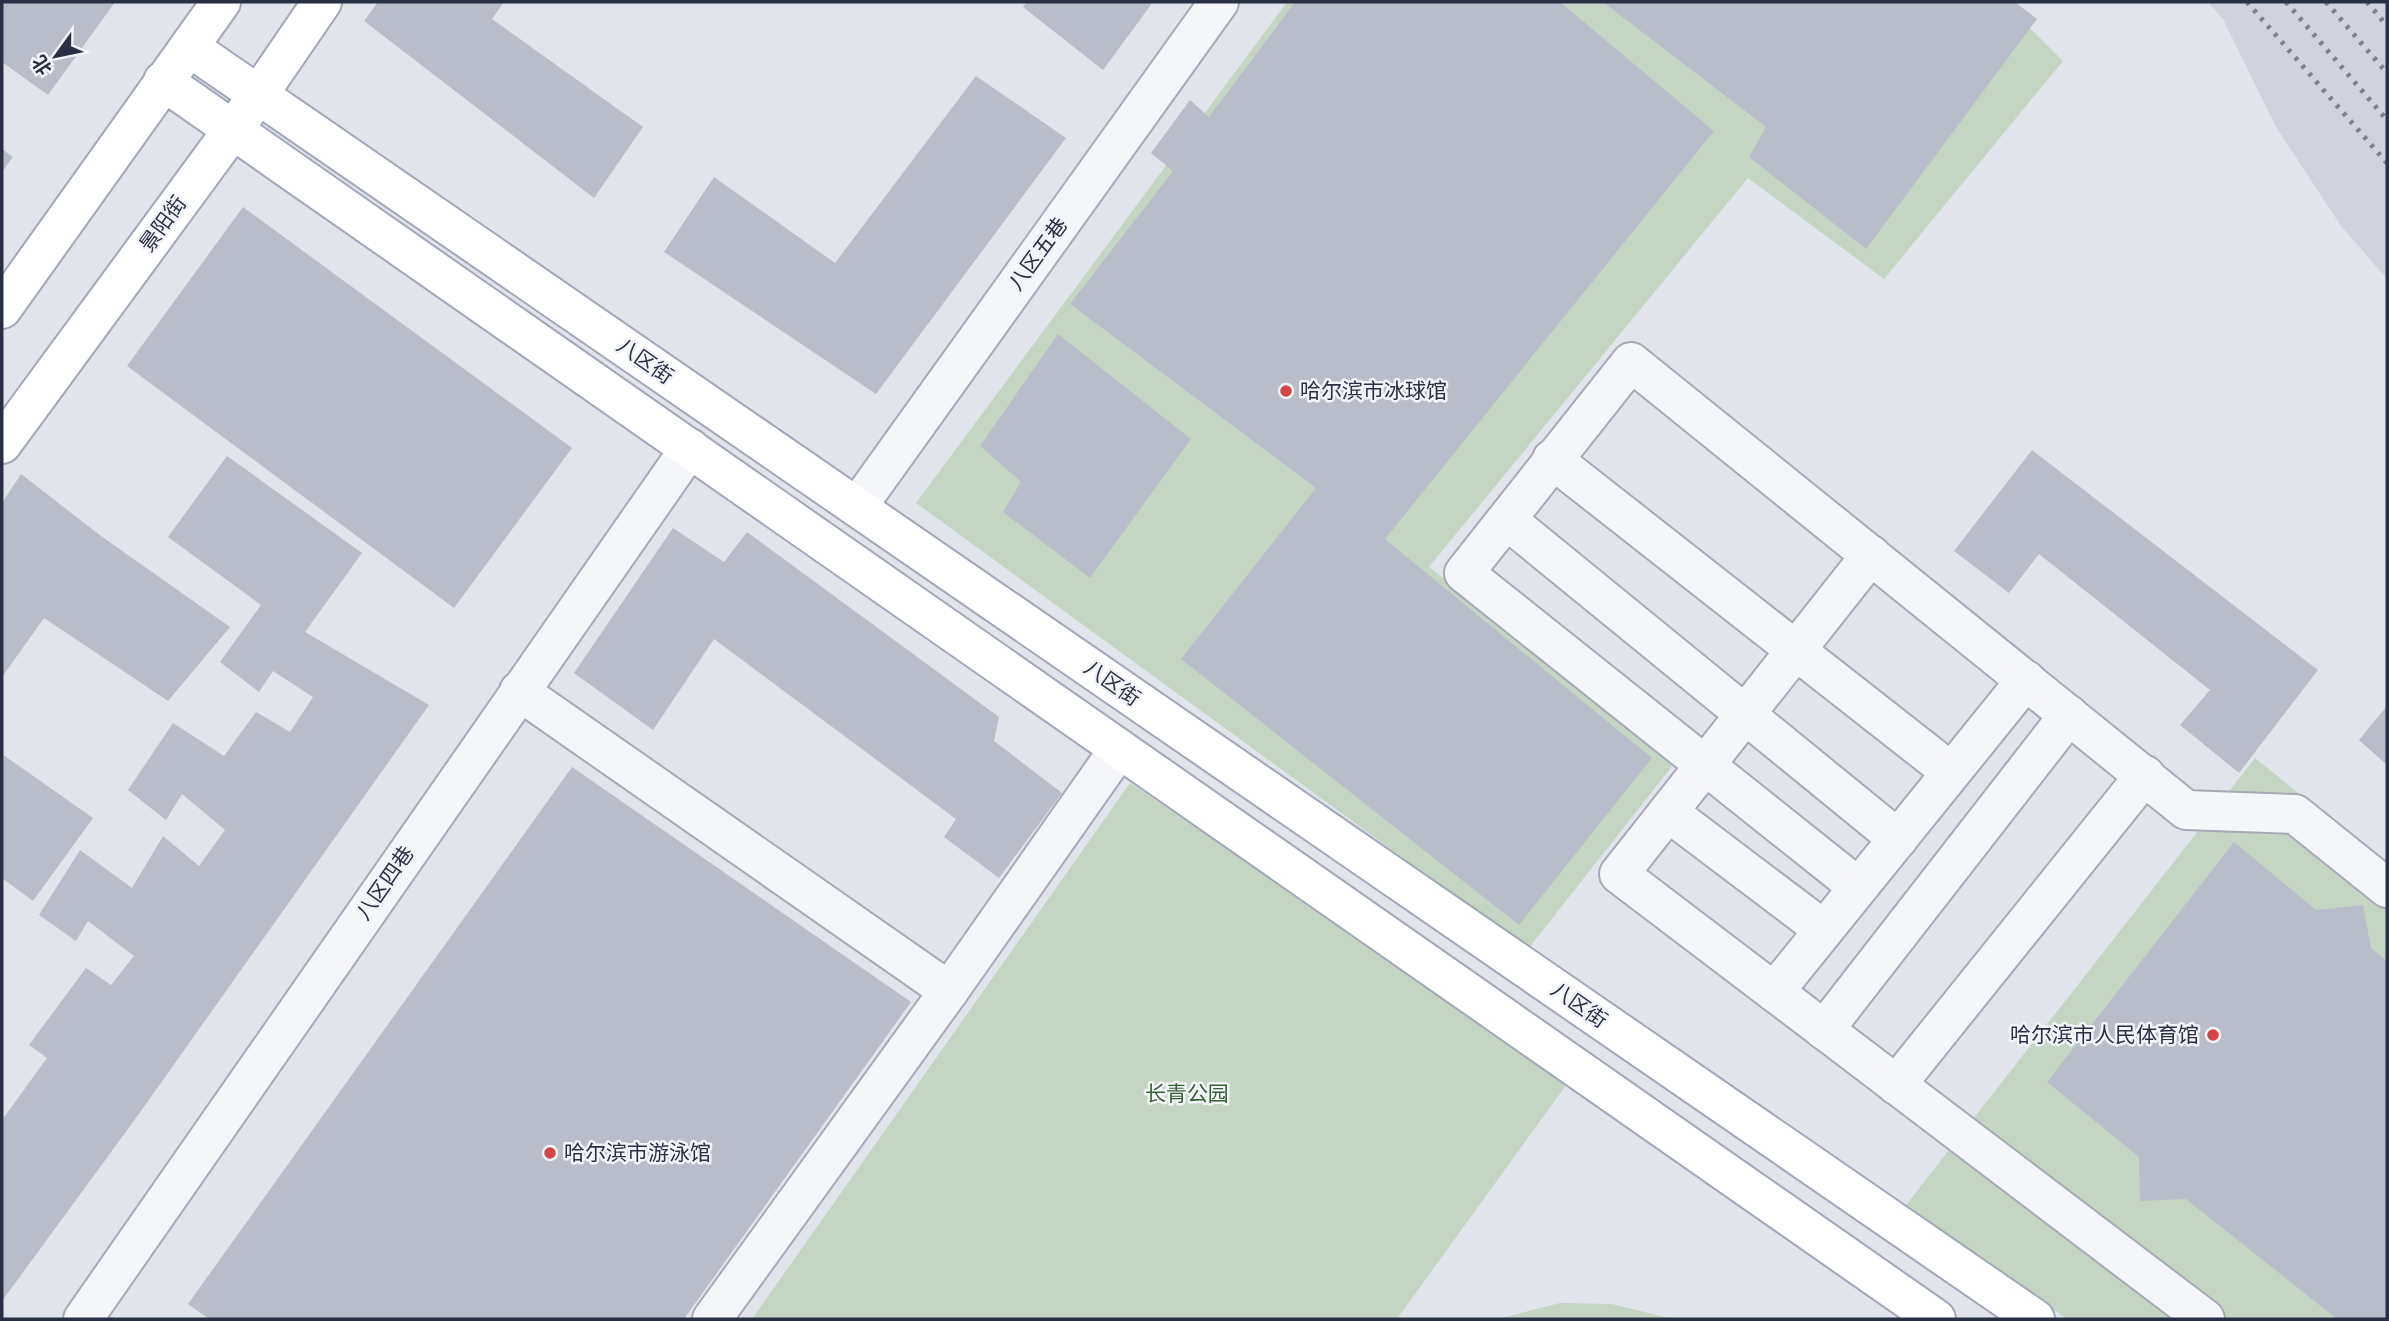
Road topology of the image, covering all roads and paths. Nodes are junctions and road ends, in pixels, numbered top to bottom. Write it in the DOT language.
graph roads {
  1 [pos="221,2"];
  2 [pos="322,2"];
  3 [pos="1219,2"];
  4 [pos="189,47"];
  5 [pos="163,81"];
  6 [pos="258,94"];
  7 [pos="232,129"];
  8 [pos="2,309"];
  9 [pos="2,444"];
  10 [pos="691,449"];
  11 [pos="1552,459"];
  12 [pos="857,507"];
  13 [pos="1507,520"];
  14 [pos="1871,555"];
  15 [pos="1796,650"];
  16 [pos="2026,680"];
  17 [pos="519,691"];
  18 [pos="1745,715"];
  19 [pos="2069,715"];
  20 [pos="1119,749"];
  21 [pos="1706,764"];
  22 [pos="1951,772"];
  23 [pos="2145,775"];
  24 [pos="1668,812"];
  25 [pos="1898,839"];
  26 [pos="1858,887"];
  27 [pos="2387,888"];
  28 [pos="1824,929"];
  29 [pos="949,991"];
  30 [pos="1773,992"];
  31 [pos="1824,1030"];
  32 [pos="1896,1085"];
  33 [pos="83,1319"];
  34 [pos="712,1319"];
  35 [pos="1936,1319"];
  36 [pos="2035,1319"];
  37 [pos="2205,1319"];
  1 -- 4 [label="main road"];
  2 -- 6 [label="main road, 景阳街"];
  3 -- 12 [label="street, 八区五巷"];
  4 -- 5 [label="main road"];
  4 -- 6 [label="main road, 八区街"];
  5 -- 7 [label="main road"];
  5 -- 8 [label="main road"];
  6 -- 7 [label="main road, 景阳街"];
  6 -- 12 [label="main road, 八区街"];
  7 -- 9 [label="main road, 景阳街"];
  7 -- 10 [label="main road"];
  10 -- 17 [label="street, 八区四巷"];
  10 -- 20 [label="main road"];
  11 -- 13 [label="street"];
  11 -- 14 [label="street"];
  11 -- 15 [label="street"];
  12 -- 36 [label="main road, 八区街"];
  13 -- 18 [label="street"];
  13 -- 21 [label="street"];
  14 -- 15 [label="street"];
  14 -- 16 [label="street"];
  15 -- 18 [label="street"];
  15 -- 22 [label="street"];
  16 -- 19 [label="street"];
  16 -- 22 [label="street"];
  17 -- 29 [label="street"];
  17 -- 33 [label="street, 八区四巷"];
  18 -- 21 [label="street"];
  18 -- 25 [label="street"];
  19 -- 23 [label="street"];
  19 -- 31 [label="street"];
  20 -- 29 [label="street"];
  20 -- 35 [label="main road"];
  21 -- 24 [label="street"];
  21 -- 26 [label="street"];
  22 -- 25 [label="street"];
  23 -- 27 [label="street"];
  23 -- 32 [label="street"];
  24 -- 28 [label="street"];
  24 -- 30 [label="street"];
  25 -- 26 [label="street"];
  26 -- 28 [label="street"];
  28 -- 30 [label="street"];
  29 -- 34 [label="street"];
  30 -- 31 [label="street"];
  31 -- 32 [label="street"];
  32 -- 37 [label="street"];
}
